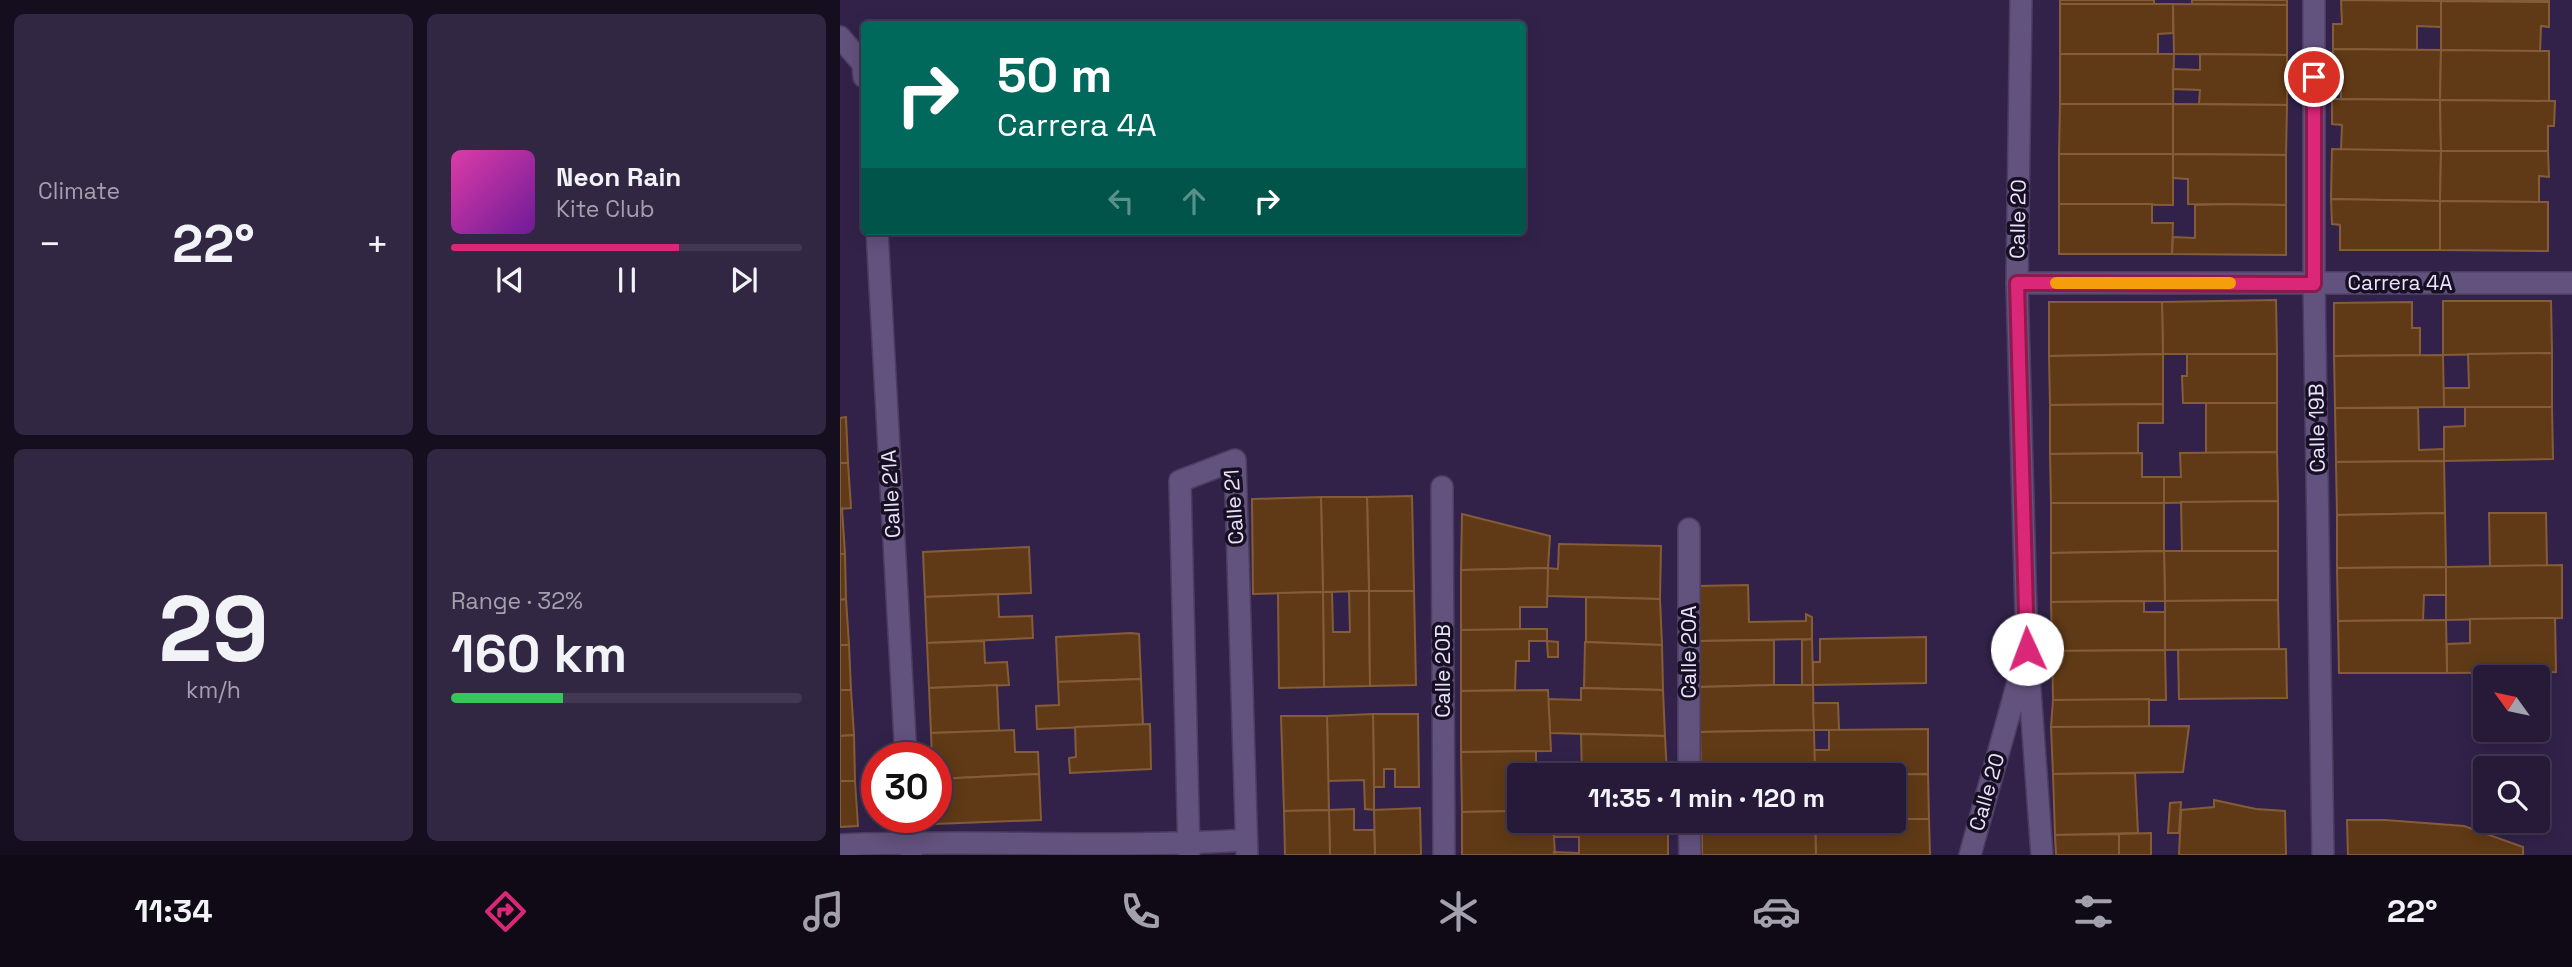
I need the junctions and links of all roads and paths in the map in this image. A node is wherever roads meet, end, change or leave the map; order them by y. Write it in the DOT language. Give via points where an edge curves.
graph roads {
  1 [pos="2021,0"];
  2 [pos="2314,0"];
  3 [pos="840,37"];
  4 [pos="861,62"];
  5 [pos="877,235"];
  6 [pos="2017,283"];
  7 [pos="2572,283"];
  8 [pos="2314,284"];
  9 [pos="1442,487"];
  10 [pos="1689,529"];
  11 [pos="2027,649"];
  12 [pos="905,742"];
  13 [pos="1689,763"];
  14 [pos="1689,833"];
  15 [pos="840,845"];
  16 [pos="1246,847"];
  17 [pos="911,848"];
  18 [pos="1189,849"];
  19 [pos="1444,855"];
  20 [pos="1690,855"];
  21 [pos="1970,855"];
  22 [pos="2042,855"];
  23 [pos="2323,855"];
  1 -- 6 [label="street, Calle 20"];
  2 -- 8 [label="street, Calle 19B"];
  3 -- 4 [label="street"];
  5 -- 12 [label="street, Calle 21A"];
  6 -- 8 [label="street, Carrera 4A"];
  6 -- 11 [label="street, Calle 20"];
  7 -- 8 [label="street, Carrera 4A"];
  8 -- 23 [label="street, Calle 19B"];
  9 -- 19 [label="street, Calle 20B"];
  10 -- 13 [label="street, Calle 20A"];
  11 -- 21 [label="street, Calle 20"];
  11 -- 22 [label="street, Calle 20"];
  14 -- 20 [label="street"];
  15 -- 17 [label="street"];
  16 -- 18 [label="street"];
  16 -- 18 [label="street, Calle 21" via="1235,460 1180,481"];
  17 -- 18 [label="street"];
}
